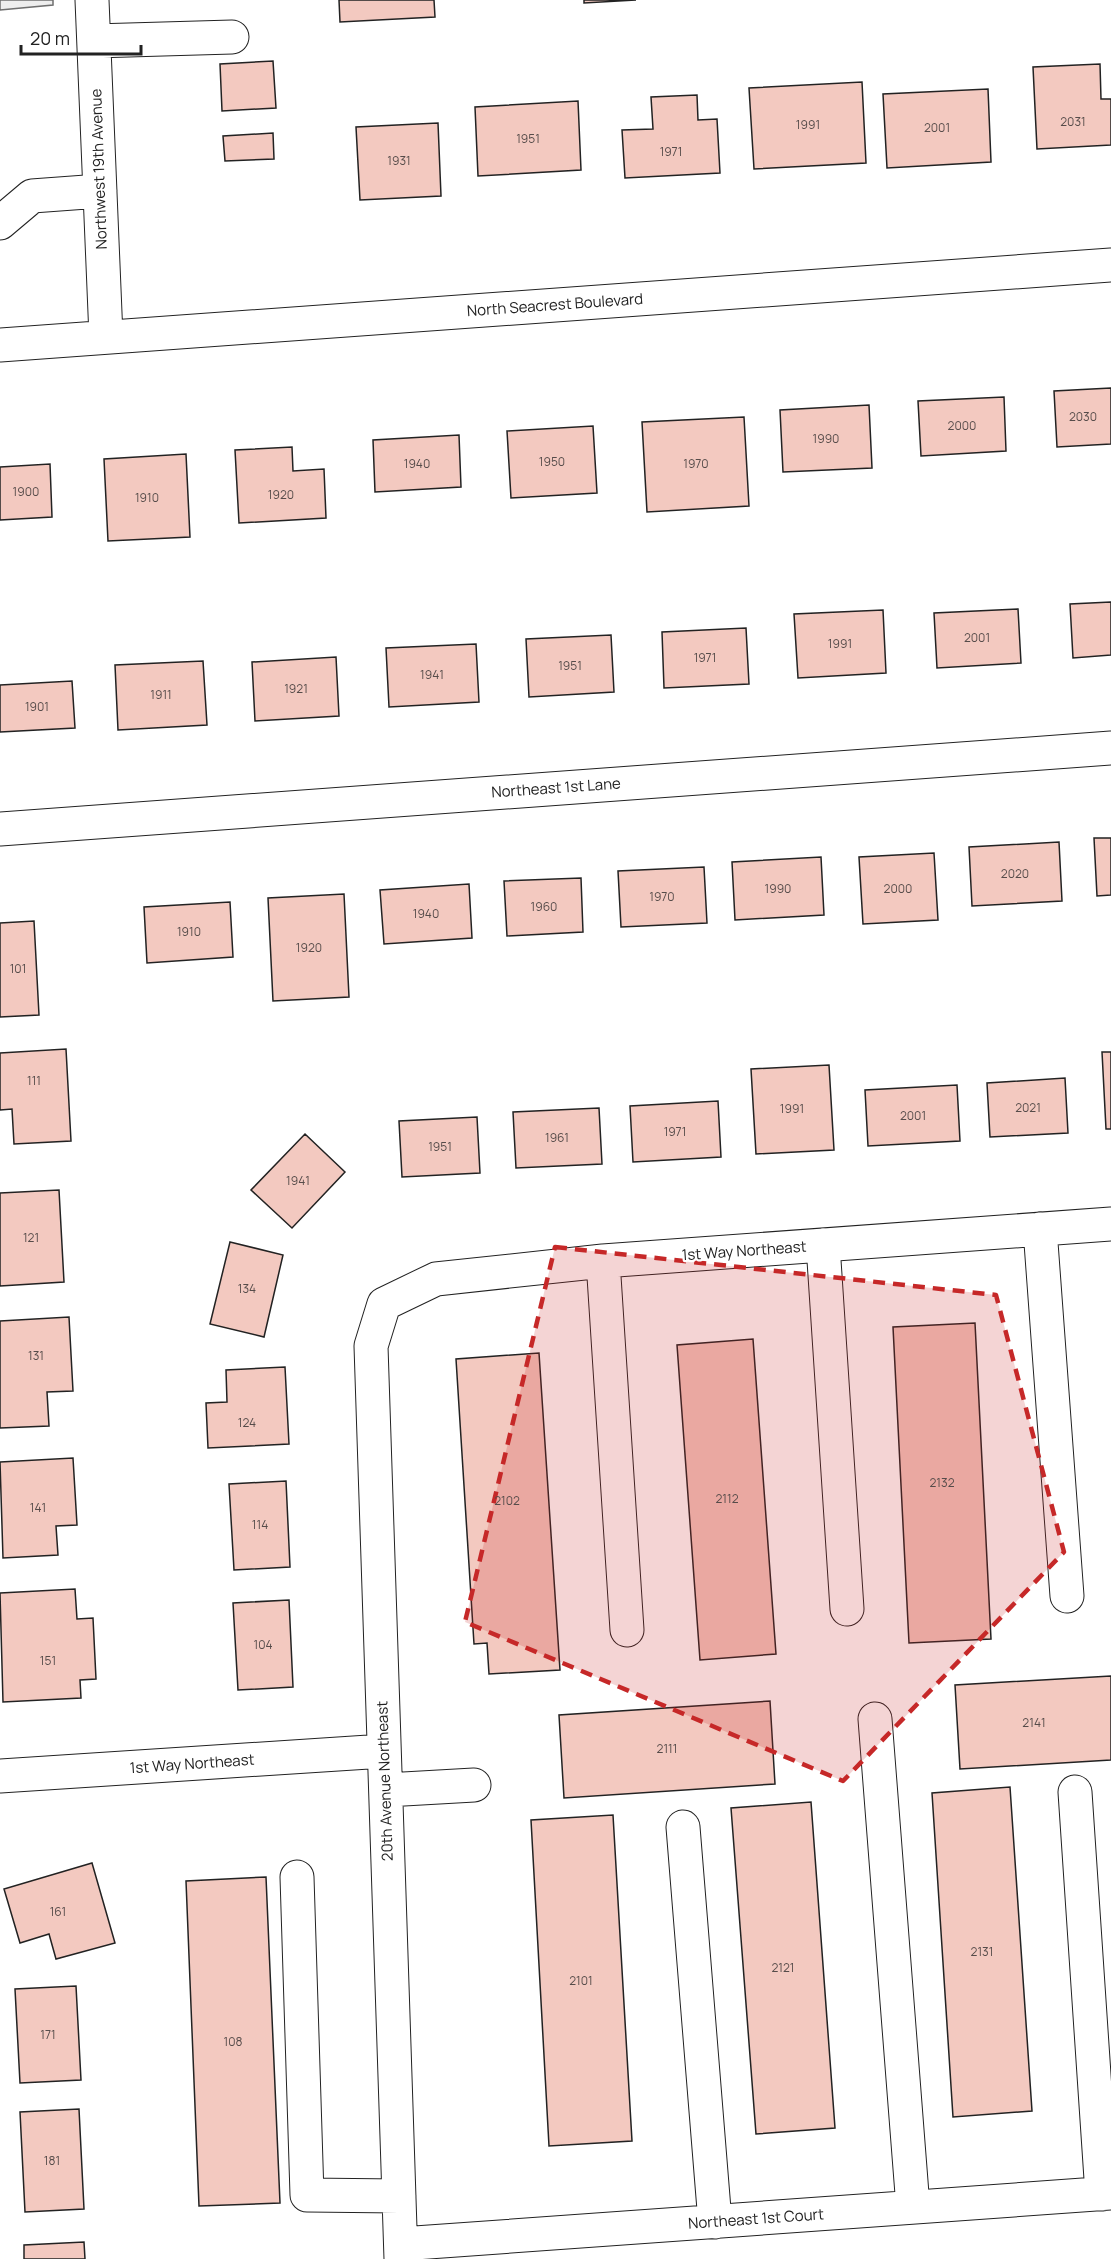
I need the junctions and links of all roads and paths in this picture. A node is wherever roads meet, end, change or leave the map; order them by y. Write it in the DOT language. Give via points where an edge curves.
graph roads {
  1 [pos="92,0"];
  2 [pos="232,37"];
  3 [pos="94,41"];
  4 [pos="100,191"];
  5 [pos="0,223"];
  6 [pos="1111,265"];
  7 [pos="106,337"];
  8 [pos="0,345"];
  9 [pos="1111,748"];
  10 [pos="0,828"];
  11 [pos="1111,1224"];
  12 [pos="1040,1230"];
  13 [pos="823,1245"];
  14 [pos="603,1261"];
  15 [pos="384,1304"];
  16 [pos="1067,1596"];
  17 [pos="847,1609"];
  18 [pos="627,1630"];
  19 [pos="875,1719"];
  20 [pos="384,1751"];
  21 [pos="0,1776"];
  22 [pos="474,1785"];
  23 [pos="386,1790"];
  24 [pos="1075,1792"];
  25 [pos="683,1827"];
  26 [pos="297,1877"];
  27 [pos="1106,2193"];
  28 [pos="399,2196"];
  29 [pos="914,2207"];
  30 [pos="715,2222"];
  31 [pos="401,2252"];
  1 -- 3 [label="street, Northwest 19th Avenue"];
  2 -- 3 [label="street"];
  3 -- 4 [label="street, Northwest 19th Avenue"];
  4 -- 5 [label="street" via="32,196"];
  4 -- 7 [label="street, Northwest 19th Avenue"];
  6 -- 7 [label="street, North Seacrest Boulevard"];
  7 -- 8 [label="street, North Seacrest Boulevard"];
  9 -- 10 [label="street, Northeast 1st Lane"];
  11 -- 12 [label="street, 1st Way Northeast"];
  12 -- 13 [label="street, 1st Way Northeast"];
  12 -- 16 [label="street"];
  13 -- 14 [label="street, 1st Way Northeast"];
  13 -- 17 [label="street"];
  14 -- 15 [label="street, 1st Way Northeast" via="436,1279"];
  14 -- 18 [label="street"];
  15 -- 20 [label="street, 20th Avenue Northeast" via="371,1346"];
  19 -- 29 [label="street"];
  20 -- 21 [label="street, 1st Way Northeast"];
  20 -- 23 [label="street, 20th Avenue Northeast"];
  22 -- 23 [label="street"];
  23 -- 28 [label="street, 20th Avenue Northeast"];
  24 -- 27 [label="street"];
  25 -- 30 [label="street"];
  26 -- 28 [label="street" via="308,2195"];
  27 -- 29 [label="street, Northeast 1st Court"];
  28 -- 31 [label="street, 20th Avenue Northeast"];
  29 -- 30 [label="street, Northeast 1st Court"];
  30 -- 31 [label="street, Northeast 1st Court"];
}
